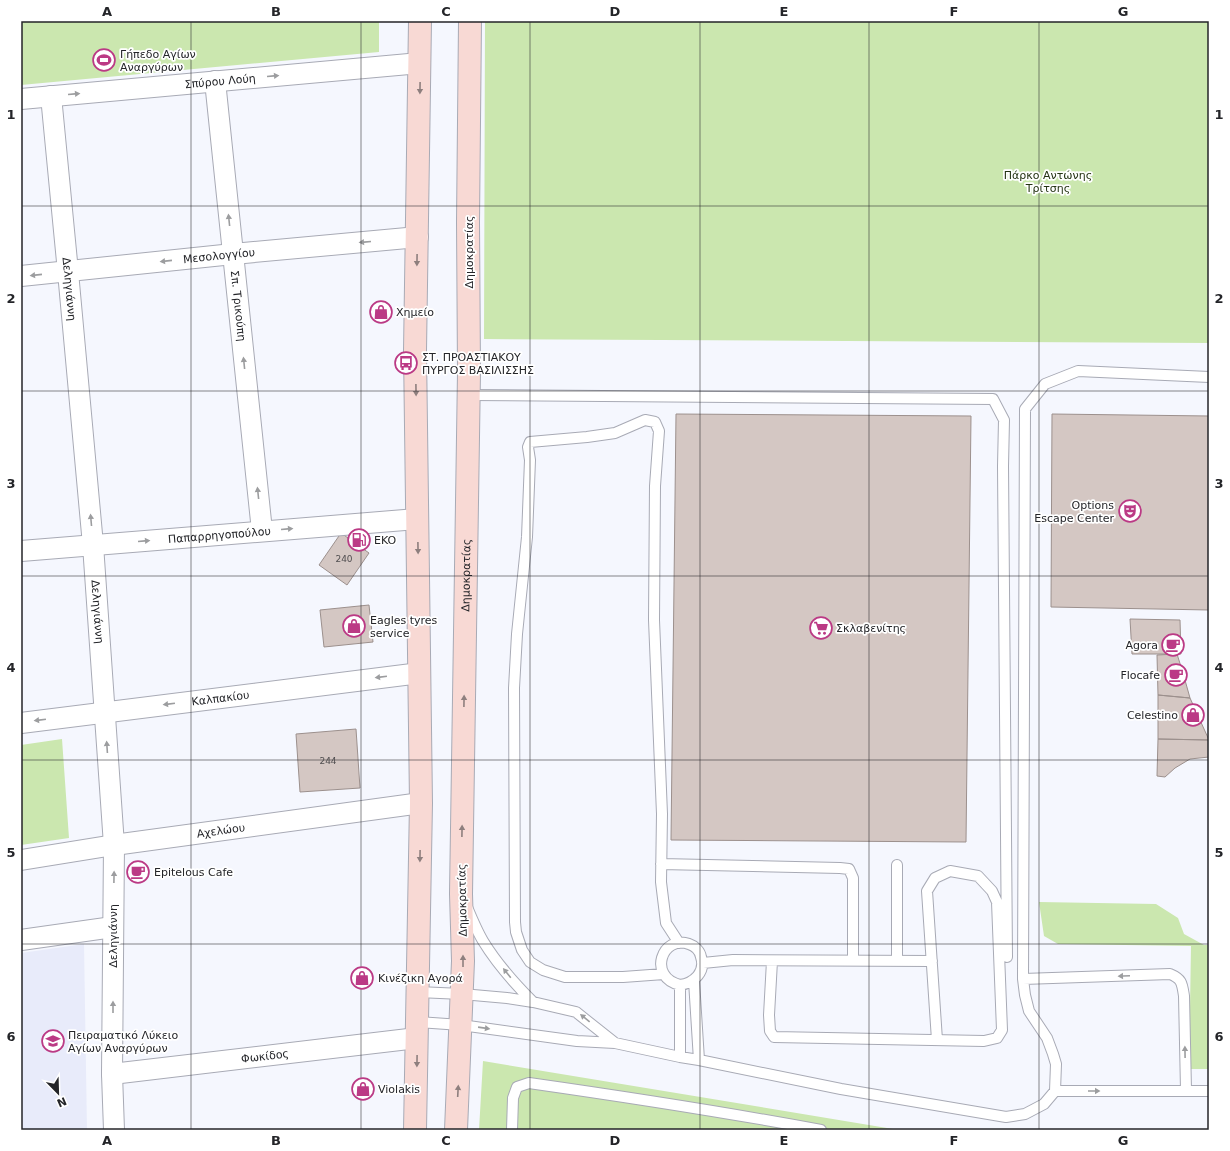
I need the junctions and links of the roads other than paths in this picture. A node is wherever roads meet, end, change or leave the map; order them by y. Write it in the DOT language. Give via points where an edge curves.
graph roads {
  1 [pos="420,21"];
  2 [pos="470,21"];
  3 [pos="420,63"];
  4 [pos="214,81"];
  5 [pos="51,96"];
  6 [pos="21,99"];
  7 [pos="418,237"];
  8 [pos="233,254"];
  9 [pos="68,272"];
  10 [pos="21,276"];
  11 [pos="1209,377"];
  12 [pos="469,395"];
  13 [pos="417,519"];
  14 [pos="262,531"];
  15 [pos="93,545"];
  16 [pos="21,552"];
  17 [pos="420,673"];
  18 [pos="105,712"];
  19 [pos="21,723"];
  20 [pos="421,803"];
  21 [pos="114,845"];
  22 [pos="21,860"];
  23 [pos="661,864"];
  24 [pos="897,865"];
  25 [pos="461,894"];
  26 [pos="113,927"];
  27 [pos="21,940"];
  28 [pos="679,943"];
  29 [pos="1007,957"];
  30 [pos="897,960"];
  31 [pos="772,961"];
  32 [pos="853,961"];
  33 [pos="932,961"];
  34 [pos="703,963"];
  35 [pos="664,974"];
  36 [pos="1023,979"];
  37 [pos="694,981"];
  38 [pos="680,984"];
  39 [pos="418,992"];
  40 [pos="462,994"];
  41 [pos="533,1002"];
  42 [pos="461,1025"];
  43 [pos="417,1030"];
  44 [pos="937,1040"];
  45 [pos="615,1043"];
  46 [pos="680,1057"];
  47 [pos="699,1060"];
  48 [pos="112,1074"];
  49 [pos="1186,1090"];
  50 [pos="1055,1091"];
  51 [pos="1209,1091"];
  52 [pos="114,1130"];
  53 [pos="415,1130"];
  54 [pos="456,1130"];
  55 [pos="512,1130"];
  56 [pos="820,1130"];
  1 -- 3 [label="main road"];
  2 -- 12 [label="main road, Δημοκρατίας"];
  4 -- 3 [label="street, Σπύρου Λούη, one-way"];
  3 -- 7 [label="main road, one-way"];
  5 -- 4 [label="street, Σπύρου Λούη, one-way"];
  8 -- 4 [label="street, Σπ. Τρικούπη, one-way"];
  5 -- 6 [label="street, Σπύρου Λούη"];
  5 -- 9 [label="street, Δεληγιάννη"];
  7 -- 8 [label="street, Μεσολογγίου, one-way"];
  7 -- 13 [label="main road, one-way"];
  8 -- 9 [label="street, Μεσολογγίου, one-way"];
  14 -- 8 [label="street, Σπ. Τρικούπη, one-way"];
  9 -- 10 [label="street, Μεσολογγίου, one-way"];
  15 -- 9 [label="street, Δεληγιάννη, one-way"];
  11 -- 36 [label="lane" via="1078,371 1045,384 1025,409"];
  25 -- 12 [label="main road, Δημοκρατίας, one-way"];
  12 -- 29 [label="lane" via="993,399 1004,420"];
  14 -- 13 [label="street, Παπαρρηγοπούλου, one-way"];
  13 -- 17 [label="main road, one-way"];
  15 -- 14 [label="street, Παπαρρηγοπούλου, one-way"];
  15 -- 16 [label="street, Παπαρρηγοπούλου"];
  15 -- 18 [label="street, Δεληγιάννη"];
  17 -- 18 [label="street, Καλπακίου, one-way"];
  17 -- 20 [label="main road"];
  18 -- 19 [label="street, Καλπακίου, one-way"];
  21 -- 18 [label="street, Δεληγιάννη, one-way"];
  20 -- 21 [label="street, Αχελώου"];
  20 -- 39 [label="main road, one-way"];
  21 -- 22 [label="street, Αχελώου"];
  26 -- 21 [label="street, Δεληγιάννη, one-way"];
  23 -- 28 [label="lane" via="666,923"];
  23 -- 32 [label="lane" via="849,869 853,878"];
  23 -- 35 [label="lane" via="662,814 654,620 655,486 659,431 655,422 645,420 615,433 530,442 528,447 528,516 514,688 515,922 522,950 530,962 543,970 565,977"];
  24 -- 30 [label="lane"];
  40 -- 25 [label="main road, Δημοκρατίας, one-way"];
  41 -- 25 [label="lane, one-way" via="484,942"];
  26 -- 27 [label="street"];
  48 -- 26 [label="street, Δεληγιάννη, one-way"];
  28 -- 34 [label="lane" via="692,945 698,950"];
  28 -- 35 [label="lane" via="666,949 663,955 661,968"];
  30 -- 32 [label="lane"];
  30 -- 33 [label="lane"];
  31 -- 32 [label="lane"];
  31 -- 34 [label="lane" via="733,960"];
  31 -- 44 [label="lane" via="769,1015 770,1030 774,1037"];
  33 -- 44 [label="lane"];
  33 -- 44 [label="lane" via="927,891 935,878 950,871 978,876 992,891 997,902 1002,1030 997,1038 984,1041"];
  34 -- 37 [label="lane" via="699,976"];
  35 -- 38 [label="lane" via="674,983"];
  49 -- 36 [label="lane, one-way" via="1184,996 1178,978 1170,974"];
  36 -- 50 [label="lane" via="1029,1011 1047,1038 1056,1064"];
  37 -- 38 [label="lane"];
  37 -- 47 [label="lane"];
  38 -- 46 [label="lane"];
  39 -- 40 [label="lane"];
  39 -- 43 [label="main road"];
  40 -- 41 [label="lane"];
  40 -- 42 [label="main road, Δημοκρατίας"];
  45 -- 41 [label="lane, one-way" via="576,1012"];
  42 -- 43 [label="lane"];
  42 -- 45 [label="lane, one-way" via="577,1041"];
  54 -- 42 [label="main road, Δημοκρατίας, one-way"];
  43 -- 48 [label="street, Φωκίδος"];
  43 -- 53 [label="main road, one-way"];
  45 -- 46 [label="lane"];
  46 -- 47 [label="lane"];
  47 -- 50 [label="lane" via="841,1089 1006,1117 1025,1114 1044,1104"];
  48 -- 52 [label="street, Δεληγιάννη"];
  50 -- 49 [label="lane, one-way"];
  49 -- 51 [label="lane"];
  55 -- 56 [label="lane" via="513,1098 517,1087 529,1083 642,1099"];
}
